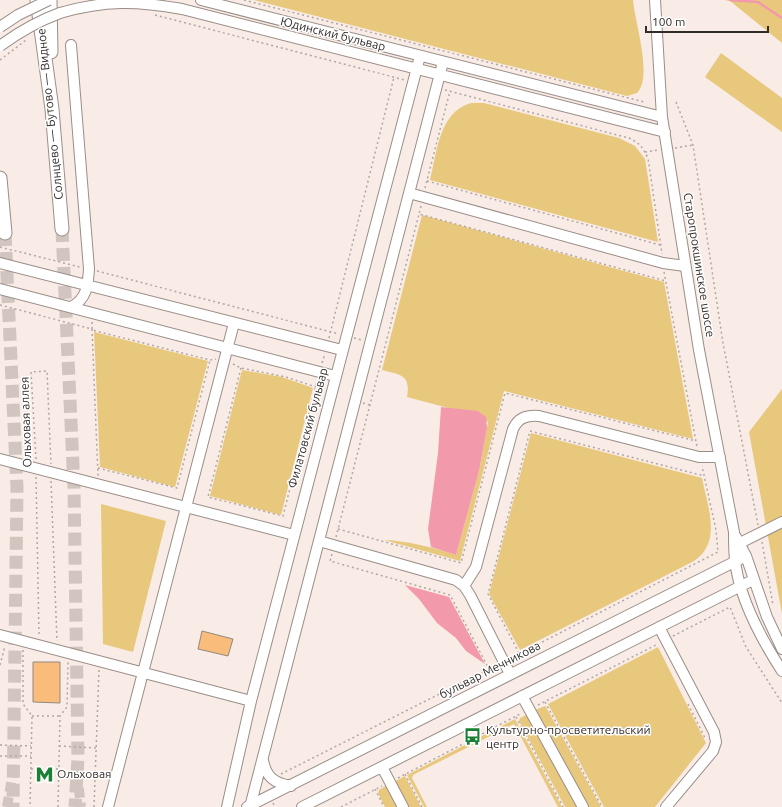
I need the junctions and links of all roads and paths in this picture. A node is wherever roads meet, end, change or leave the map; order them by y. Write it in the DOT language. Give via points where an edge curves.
graph roads {
  1 [pos="37,0"];
  2 [pos="50,0"];
  3 [pos="201,0"];
  4 [pos="244,0"];
  5 [pos="655,0"];
  6 [pos="152,14"];
  7 [pos="0,27"];
  8 [pos="28,39"];
  9 [pos="71,45"];
  10 [pos="0,46"];
  11 [pos="420,56"];
  12 [pos="0,60"];
  13 [pos="443,62"];
  14 [pos="417,68"];
  15 [pos="440,74"];
  16 [pos="394,77"];
  17 [pos="414,82"];
  18 [pos="437,88"];
  19 [pos="450,91"];
  20 [pos="644,102"];
  21 [pos="676,102"];
  22 [pos="52,110"];
  23 [pos="662,117"];
  24 [pos="665,132"];
  25 [pos="0,178"];
  26 [pos="427,181"];
  27 [pos="410,193"];
  28 [pos="423,197"];
  29 [pos="419,214"];
  30 [pos="62,229"];
  31 [pos="5,233"];
  32 [pos="660,244"];
  33 [pos="0,247"];
  34 [pos="0,263"];
  35 [pos="663,263"];
  36 [pos="685,266"];
  37 [pos="89,270"];
  38 [pos="666,281"];
  39 [pos="88,285"];
  40 [pos="0,289"];
  41 [pos="0,305"];
  42 [pos="71,307"];
  43 [pos="91,313"];
  44 [pos="234,323"];
  45 [pos="92,329"];
  46 [pos="330,331"];
  47 [pos="346,335"];
  48 [pos="371,342"];
  49 [pos="326,346"];
  50 [pos="227,348"];
  51 [pos="342,350"];
  52 [pos="210,360"];
  53 [pos="224,362"];
  54 [pos="241,368"];
  55 [pos="320,372"];
  56 [pos="335,376"];
  57 [pos="316,387"];
  58 [pos="314,391"];
  59 [pos="330,395"];
  60 [pos="355,401"];
  61 [pos="370,405"];
  62 [pos="699,457"];
  63 [pos="720,457"];
  64 [pos="0,459"];
  65 [pos="98,468"];
  66 [pos="36,469"];
  67 [pos="51,472"];
  68 [pos="704,476"];
  69 [pos="99,485"];
  70 [pos="186,508"];
  71 [pos="782,522"];
  72 [pos="734,532"];
  73 [pos="760,533"];
  74 [pos="294,535"];
  75 [pos="319,541"];
  76 [pos="738,544"];
  77 [pos="334,545"];
  78 [pos="746,556"];
  79 [pos="735,560"];
  80 [pos="753,580"];
  81 [pos="464,586"];
  82 [pos="741,586"];
  83 [pos="730,607"];
  84 [pos="774,608"];
  85 [pos="659,627"];
  86 [pos="0,635"];
  87 [pos="39,646"];
  88 [pos="23,648"];
  89 [pos="782,649"];
  90 [pos="57,650"];
  91 [pos="519,653"];
  92 [pos="68,660"];
  93 [pos="504,661"];
  94 [pos="99,669"];
  95 [pos="489,669"];
  96 [pos="782,671"];
  97 [pos="144,673"];
  98 [pos="510,674"];
  99 [pos="522,696"];
  100 [pos="251,701"];
  101 [pos="686,701"];
  102 [pos="545,702"];
  103 [pos="782,703"];
  104 [pos="32,716"];
  105 [pos="60,716"];
  106 [pos="516,717"];
  107 [pos="708,743"];
  108 [pos="0,745"];
  109 [pos="31,746"];
  110 [pos="59,746"];
  111 [pos="97,748"];
  112 [pos="0,756"];
  113 [pos="31,756"];
  114 [pos="262,760"];
  115 [pos="382,767"];
  116 [pos="31,769"];
  117 [pos="59,770"];
  118 [pos="405,774"];
  119 [pos="271,780"];
  120 [pos="291,786"];
  121 [pos="375,789"];
  122 [pos="249,806"];
  123 [pos="30,807"];
  124 [pos="58,807"];
  125 [pos="94,807"];
  126 [pos="108,807"];
  127 [pos="227,807"];
  128 [pos="302,807"];
  129 [pos="384,807"];
  130 [pos="403,807"];
  131 [pos="422,807"];
  132 [pos="563,807"];
  133 [pos="583,807"];
  134 [pos="602,807"];
  135 [pos="666,807"];
  1 -- 22 [label="main road, Солнцево — Бутово — Видное"];
  2 -- 7 [label="street, bridge" via="18,15"];
  2 -- 22 [label="main road"];
  3 -- 11 [label="street, Юдинский бульвар"];
  4 -- 20 [label="path"];
  5 -- 23 [label="street, Старопрокшинское шоссе"];
  6 -- 16 [label="path"];
  8 -- 12 [label="path, bridge"];
  9 -- 37 [label="street"];
  10 -- 14 [label="street, Юдинский бульвар, bridge" via="17,33 44,19 86,5 118,1 145,2"];
  11 -- 13 [label="street, Юдинский бульвар"];
  11 -- 14 [label="street, Филатовский бульвар"];
  13 -- 15 [label="street"];
  13 -- 23 [label="street, Юдинский бульвар"];
  14 -- 15 [label="street, Юдинский бульвар"];
  14 -- 17 [label="street, Филатовский бульвар"];
  15 -- 18 [label="street"];
  15 -- 24 [label="street, Юдинский бульвар"];
  16 -- 17 [label="path"];
  16 -- 46 [label="path"];
  17 -- 47 [label="street, Филатовский бульвар"];
  18 -- 19 [label="path"];
  18 -- 27 [label="street"];
  19 -- 26 [label="path"];
  19 -- 32 [label="path" via="637,142 648,158"];
  21 -- 73 [label="path" via="693,145 723,343"];
  22 -- 30 [label="main road, Солнцево — Бутово — Видное"];
  23 -- 24 [label="street, Старопрокшинское шоссе"];
  24 -- 36 [label="street, Старопрокшинское шоссе"];
  25 -- 31 [label="main road"];
  26 -- 28 [label="path"];
  26 -- 32 [label="path"];
  27 -- 28 [label="street"];
  27 -- 48 [label="street"];
  28 -- 29 [label="path"];
  28 -- 35 [label="street"];
  29 -- 38 [label="path"];
  29 -- 61 [label="path"];
  32 -- 35 [label="path"];
  33 -- 37 [label="path"];
  34 -- 39 [label="street"];
  35 -- 36 [label="street"];
  35 -- 38 [label="path"];
  36 -- 63 [label="street, Старопрокшинское шоссе"];
  37 -- 39 [label="street"];
  37 -- 46 [label="path"];
  38 -- 62 [label="path"];
  39 -- 42 [label="street" via="82,300"];
  39 -- 44 [label="street"];
  40 -- 42 [label="street"];
  41 -- 45 [label="path"];
  42 -- 43 [label="street"];
  43 -- 45 [label="path"];
  43 -- 50 [label="street"];
  44 -- 49 [label="street"];
  44 -- 50 [label="street"];
  45 -- 52 [label="path"];
  45 -- 65 [label="path"];
  46 -- 47 [label="path"];
  46 -- 49 [label="path"];
  47 -- 48 [label="path"];
  47 -- 51 [label="street, Филатовский бульвар"];
  48 -- 60 [label="street"];
  49 -- 51 [label="street"];
  49 -- 55 [label="path"];
  50 -- 53 [label="street"];
  50 -- 55 [label="street"];
  51 -- 56 [label="street, Филатовский бульвар"];
  52 -- 53 [label="path"];
  52 -- 65 [label="path" via="177,488"];
  53 -- 54 [label="path"];
  53 -- 70 [label="street"];
  54 -- 57 [label="path" via="286,377"];
  54 -- 58 [label="path" via="208,497 283,516"];
  55 -- 56 [label="street"];
  55 -- 57 [label="path"];
  56 -- 59 [label="street, Филатовский бульвар"];
  57 -- 58 [label="path"];
  58 -- 59 [label="path"];
  59 -- 74 [label="street, Филатовский бульвар"];
  60 -- 61 [label="path"];
  60 -- 75 [label="street"];
  61 -- 77 [label="path"];
  62 -- 63 [label="street"];
  62 -- 68 [label="path"];
  62 -- 81 [label="street" via="539,416 522,417 513,429 476,567"];
  63 -- 72 [label="street, Старопрокшинское шоссе"];
  64 -- 66 [label="street"];
  65 -- 69 [label="path"];
  66 -- 67 [label="street"];
  66 -- 67 [label="path, Ольховая аллея" via="31,372 47,371"];
  66 -- 87 [label="path, Ольховая аллея"];
  67 -- 69 [label="street"];
  67 -- 90 [label="path, Ольховая аллея"];
  68 -- 91 [label="path" via="718,552"];
  68 -- 91 [label="path" via="530,431 488,594"];
  69 -- 70 [label="street"];
  70 -- 74 [label="street"];
  70 -- 97 [label="street"];
  71 -- 73 [label="street"];
  72 -- 76 [label="street, Старопрокшинское шоссе"];
  72 -- 79 [label="street, Старопрокшинское шоссе"];
  73 -- 76 [label="street"];
  73 -- 84 [label="path"];
  74 -- 100 [label="street, Филатовский бульвар"];
  75 -- 77 [label="street"];
  75 -- 114 [label="street"];
  76 -- 78 [label="street, Старопрокшинское шоссе"];
  77 -- 81 [label="street" via="452,578"];
  77 -- 95 [label="path" via="330,561 450,595"];
  78 -- 79 [label="street, бульвар Мечникова"];
  78 -- 80 [label="street, Старопрокшинское шоссе"];
  79 -- 82 [label="street, Старопрокшинское шоссе"];
  79 -- 98 [label="street, бульвар Мечникова"];
  80 -- 82 [label="street"];
  80 -- 89 [label="street, Старопрокшинское шоссе" via="766,617"];
  81 -- 93 [label="street"];
  82 -- 85 [label="street"];
  82 -- 96 [label="street, Старопрокшинское шоссе" via="757,628"];
  83 -- 103 [label="path" via="746,647"];
  85 -- 99 [label="street"];
  85 -- 135 [label="street" via="714,732 716,742 710,755"];
  86 -- 87 [label="street"];
  87 -- 90 [label="street"];
  88 -- 104 [label="path" via="24,704"];
  90 -- 97 [label="street"];
  91 -- 93 [label="path"];
  92 -- 105 [label="path" via="67,707"];
  93 -- 95 [label="path"];
  93 -- 98 [label="street"];
  94 -- 111 [label="path"];
  95 -- 119 [label="path"];
  97 -- 100 [label="street"];
  97 -- 126 [label="street"];
  98 -- 120 [label="street, бульвар Мечникова"];
  99 -- 115 [label="street"];
  99 -- 133 [label="street"];
  100 -- 127 [label="street, Филатовский бульвар"];
  101 -- 107 [label="path"];
  102 -- 134 [label="path"];
  104 -- 105 [label="path"];
  104 -- 109 [label="path"];
  105 -- 110 [label="path"];
  106 -- 132 [label="path"];
  108 -- 109 [label="path"];
  109 -- 113 [label="path"];
  110 -- 111 [label="path"];
  110 -- 117 [label="path"];
  111 -- 125 [label="path"];
  112 -- 113 [label="path"];
  113 -- 116 [label="path"];
  114 -- 119 [label="street"];
  114 -- 122 [label="street"];
  115 -- 128 [label="street"];
  115 -- 130 [label="street"];
  116 -- 117 [label="path"];
  116 -- 123 [label="path"];
  117 -- 124 [label="path"];
  118 -- 131 [label="path"];
  119 -- 120 [label="street"];
  120 -- 122 [label="street, бульвар Мечникова"];
  121 -- 129 [label="path"];
}
